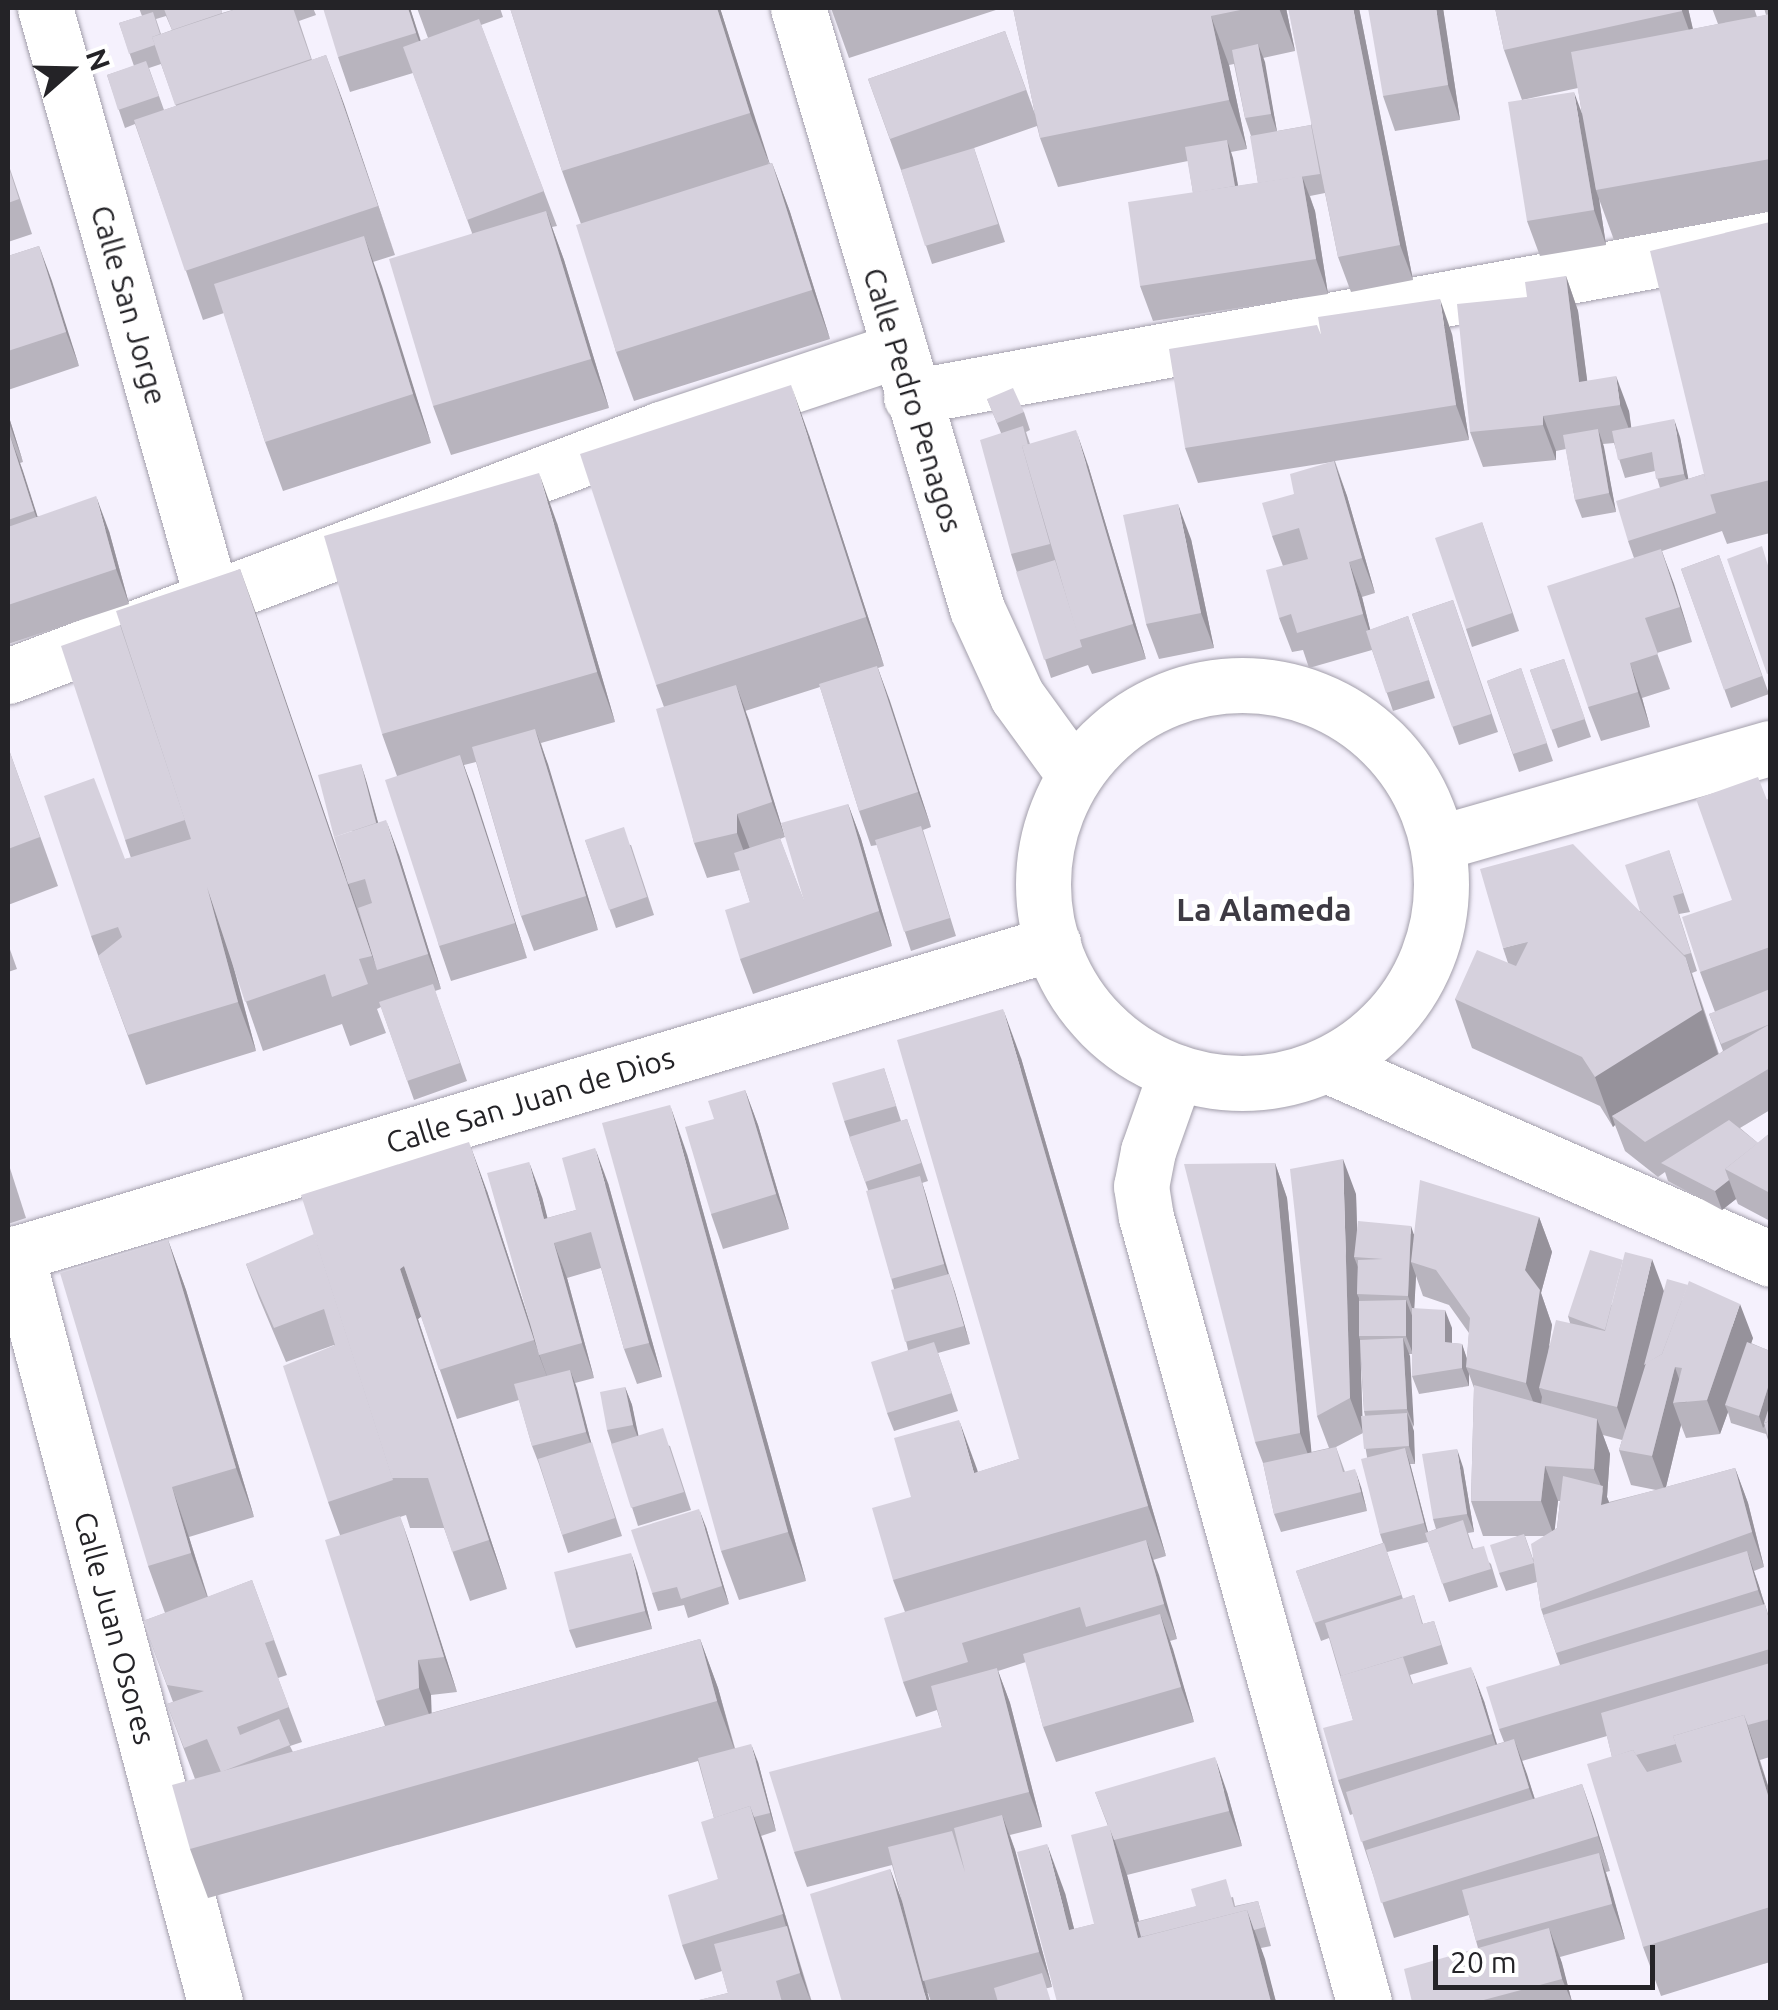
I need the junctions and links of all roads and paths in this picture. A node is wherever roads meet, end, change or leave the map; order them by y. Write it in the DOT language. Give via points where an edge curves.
graph roads {
  1 [pos="45,8"];
  2 [pos="798,8"];
  3 [pos="1770,239"];
  4 [pos="904,374"];
  5 [pos="213,602"];
  6 [pos="8,676"];
  7 [pos="1770,748"];
  8 [pos="1073,773"];
  9 [pos="1438,842"];
  10 [pos="1052,944"];
  11 [pos="1329,1066"];
  12 [pos="1176,1072"];
  13 [pos="12,1254"];
  14 [pos="1770,1259"];
  15 [pos="215,2002"];
  16 [pos="1364,2002"];
  1 -- 5 [label="street, Calle San Jorge"];
  2 -- 4 [label="street, Calle Pedro Penagos"];
  3 -- 4 [label="street"];
  4 -- 5 [label="street" via="661,429"];
  4 -- 8 [label="street, Calle Pedro Penagos" via="976,609 1018,696"];
  5 -- 6 [label="street"];
  7 -- 9 [label="street"];
  8 -- 9 [label="street" via="1119,724 1179,692 1244,682 1312,695 1369,729 1413,780"];
  8 -- 10 [label="street" via="1047,835 1042,903"];
  9 -- 11 [label="street" via="1440,909 1422,974 1383,1028"];
  10 -- 12 [label="street" via="1059,968 1095,1021 1145,1060"];
  10 -- 13 [label="street, Calle San Juan de Dios"];
  11 -- 12 [label="street" via="1268,1084 1204,1082"];
  11 -- 14 [label="street"];
  12 -- 16 [label="street" via="1148,1151 1141,1186 1146,1217"];
  13 -- 15 [label="street, Calle Juan Osores"];
}
